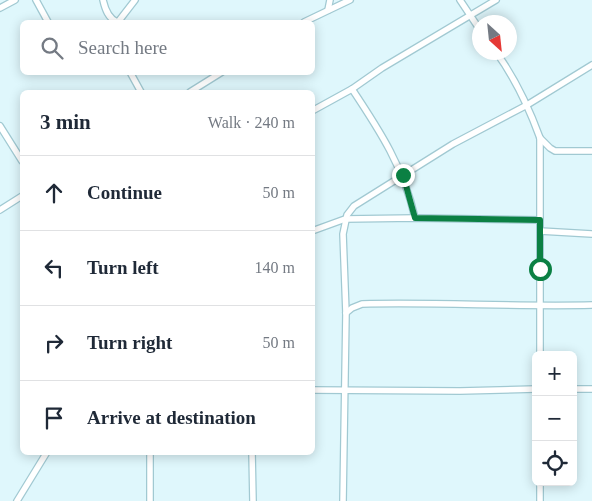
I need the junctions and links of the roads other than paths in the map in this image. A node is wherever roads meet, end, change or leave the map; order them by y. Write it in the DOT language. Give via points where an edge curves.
graph roads {
  1 [pos="15,0"];
  2 [pos="36,0"];
  3 [pos="103,0"];
  4 [pos="135,0"];
  5 [pos="330,0"];
  6 [pos="350,0"];
  7 [pos="460,0"];
  8 [pos="496,0"];
  9 [pos="0,8"];
  10 [pos="328,10"];
  11 [pos="470,16"];
  12 [pos="472,19"];
  13 [pos="47,20"];
  14 [pos="114,20"];
  15 [pos="120,20"];
  16 [pos="308,20"];
  17 [pos="501,60"];
  18 [pos="592,65"];
  19 [pos="132,75"];
  20 [pos="217,75"];
  21 [pos="352,89"];
  22 [pos="140,90"];
  23 [pos="193,90"];
  24 [pos="527,105"];
  25 [pos="315,109"];
  26 [pos="0,126"];
  27 [pos="540,138"];
  28 [pos="592,151"];
  29 [pos="20,158"];
  30 [pos="403,175"];
  31 [pos="20,197"];
  32 [pos="0,210"];
  33 [pos="415,218"];
  34 [pos="345,219"];
  35 [pos="540,220"];
  36 [pos="315,230"];
  37 [pos="540,232"];
  38 [pos="592,234"];
  39 [pos="592,305"];
  40 [pos="540,306"];
  41 [pos="346,313"];
  42 [pos="540,351"];
  43 [pos="532,389"];
  44 [pos="577,389"];
  45 [pos="592,389"];
  46 [pos="315,390"];
  47 [pos="345,392"];
  48 [pos="46,455"];
  49 [pos="150,455"];
  50 [pos="252,455"];
  51 [pos="540,486"];
  52 [pos="17,501"];
  53 [pos="150,501"];
  54 [pos="253,501"];
  55 [pos="344,501"];
  56 [pos="540,501"];
  1 -- 9 [label="street"];
  2 -- 13 [label="street"];
  3 -- 14 [label="street"];
  4 -- 15 [label="street"];
  5 -- 10 [label="street"];
  6 -- 10 [label="street"];
  7 -- 11 [label="street"];
  8 -- 11 [label="street"];
  10 -- 16 [label="street"];
  11 -- 12 [label="street"];
  11 -- 21 [label="street"];
  17 -- 24 [label="street"];
  18 -- 24 [label="street"];
  19 -- 22 [label="street"];
  20 -- 23 [label="street"];
  21 -- 25 [label="street"];
  21 -- 30 [label="street"];
  24 -- 27 [label="street"];
  24 -- 30 [label="street" via="468,135"];
  26 -- 29 [label="street"];
  27 -- 28 [label="street" via="555,151"];
  27 -- 35 [label="street"];
  30 -- 33 [label="street"];
  30 -- 34 [label="street" via="354,206"];
  31 -- 32 [label="street"];
  33 -- 34 [label="street"];
  33 -- 35 [label="street"];
  34 -- 36 [label="street"];
  34 -- 41 [label="street"];
  35 -- 37 [label="street"];
  37 -- 38 [label="street"];
  37 -- 40 [label="street"];
  39 -- 40 [label="street"];
  40 -- 41 [label="street" via="362,304"];
  40 -- 42 [label="street"];
  41 -- 47 [label="street"];
  43 -- 47 [label="street"];
  44 -- 45 [label="street"];
  46 -- 47 [label="street"];
  47 -- 55 [label="street"];
  48 -- 52 [label="street"];
  49 -- 53 [label="street"];
  50 -- 54 [label="street"];
  51 -- 56 [label="street"];
}
